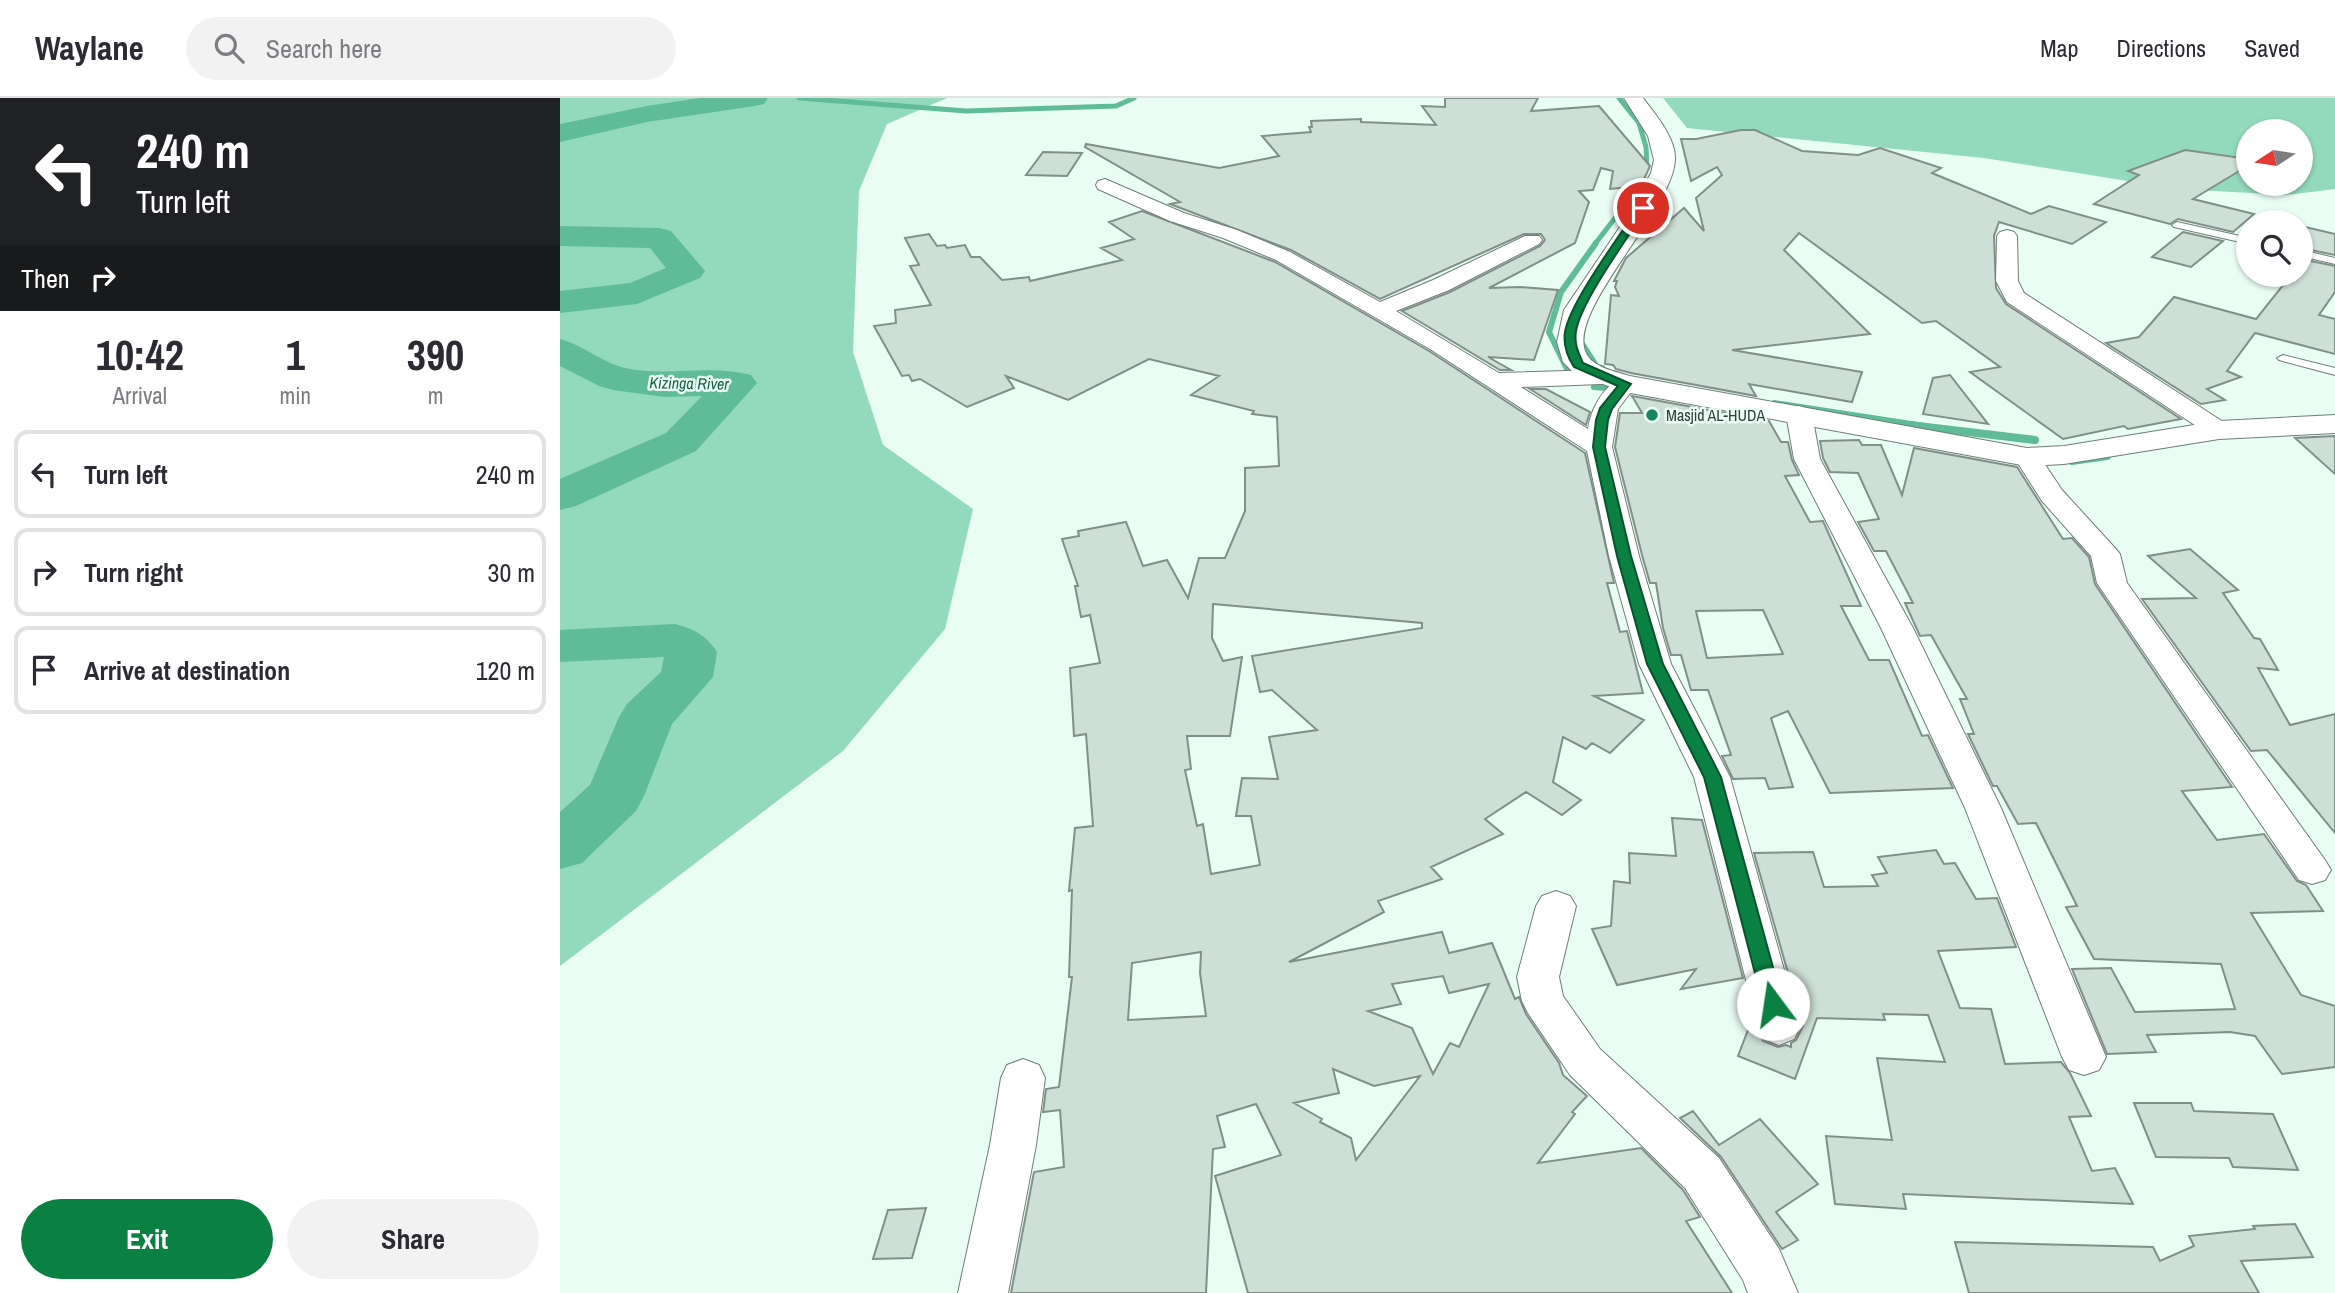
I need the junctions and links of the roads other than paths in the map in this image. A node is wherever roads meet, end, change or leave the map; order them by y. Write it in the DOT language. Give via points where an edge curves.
graph roads {
  1 [pos="1633,98"];
  2 [pos="1105,185"];
  3 [pos="2177,225"];
  4 [pos="2007,236"];
  5 [pos="2236,238"];
  6 [pos="1532,240"];
  7 [pos="2313,256"];
  8 [pos="2335,261"];
  9 [pos="1379,310"];
  10 [pos="2283,358"];
  11 [pos="2335,372"];
  12 [pos="1495,380"];
  13 [pos="1613,381"];
  14 [pos="1799,414"];
  15 [pos="2335,424"];
  16 [pos="2219,430"];
  17 [pos="1599,447"];
  18 [pos="2027,457"];
  19 [pos="2312,870"];
  20 [pos="1556,906"];
  21 [pos="1779,1027"];
  22 [pos="2084,1057"];
  23 [pos="1023,1077"];
  24 [pos="984,1293"];
  25 [pos="1773,1293"];
  1 -- 13 [label="street" via="1652,125 1665,159 1656,187 1577,310 1571,331 1570,348 1578,365"];
  2 -- 9 [label="street" via="1283,256"];
  3 -- 5 [label="lane"];
  4 -- 16 [label="street" via="2007,281 2015,297"];
  6 -- 9 [label="street"];
  7 -- 8 [label="lane"];
  9 -- 12 [label="street"];
  10 -- 11 [label="lane"];
  12 -- 13 [label="street"];
  12 -- 17 [label="street"];
  13 -- 14 [label="street"];
  13 -- 17 [label="street"];
  14 -- 18 [label="street"];
  14 -- 22 [label="street" via="1807,459 1897,628 1983,808"];
  15 -- 16 [label="street"];
  16 -- 18 [label="street"];
  17 -- 21 [label="street" via="1655,664 1712,777"];
  18 -- 19 [label="street" via="2052,495 2105,554 2112,583"];
  20 -- 25 [label="street" via="1538,976 1543,1001 1585,1062 1702,1173 1762,1266"];
  23 -- 24 [label="street"];
}
